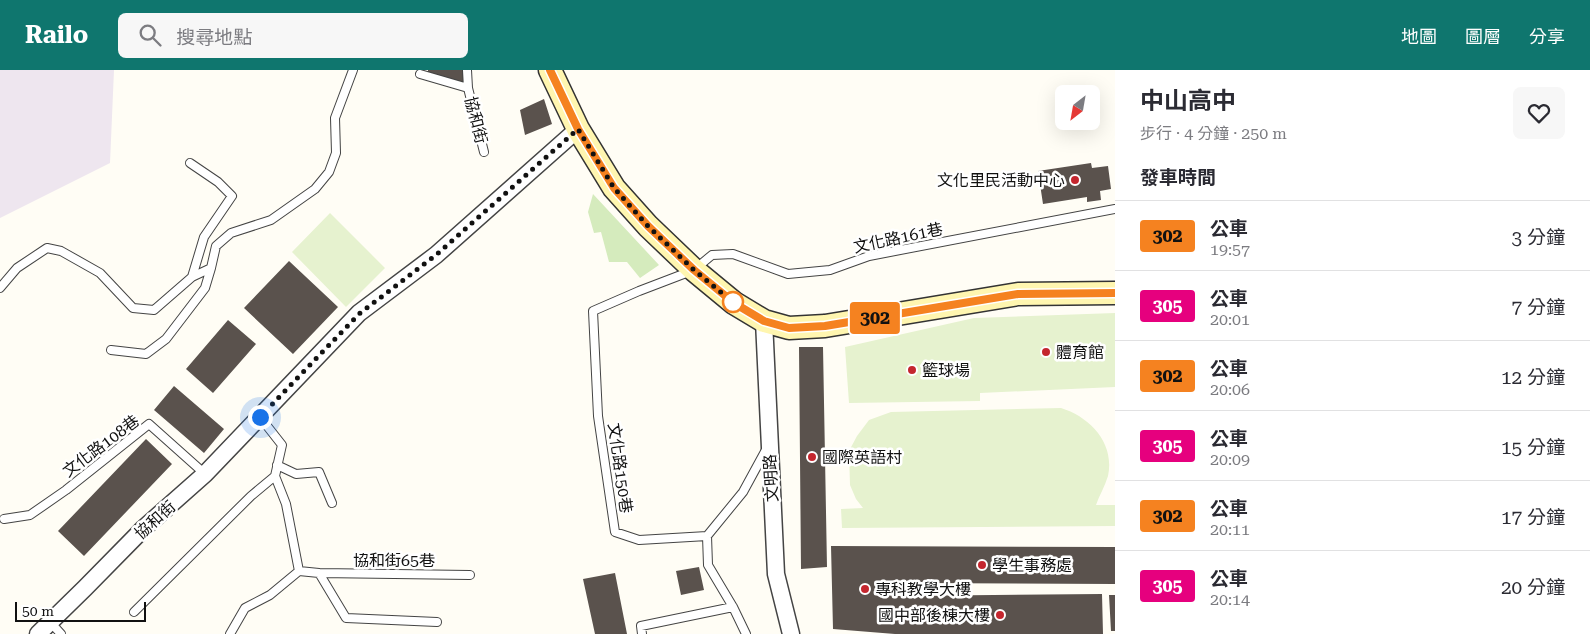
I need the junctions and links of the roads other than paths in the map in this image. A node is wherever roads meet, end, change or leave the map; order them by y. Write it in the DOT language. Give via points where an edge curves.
graph roads {
  1 [pos="353,70"];
  2 [pos="467,70"];
  3 [pos="550,70"];
  4 [pos="420,74"];
  5 [pos="468,88"];
  6 [pos="578,129"];
  7 [pos="484,152"];
  8 [pos="190,163"];
  9 [pos="1115,209"];
  10 [pos="211,268"];
  11 [pos="694,270"];
  12 [pos="192,277"];
  13 [pos="0,288"];
  14 [pos="1115,293"];
  15 [pos="764,321"];
  16 [pos="111,350"];
  17 [pos="260,417"];
  18 [pos="769,444"];
  19 [pos="277,465"];
  20 [pos="205,474"];
  21 [pos="274,476"];
  22 [pos="332,503"];
  23 [pos="4,520"];
  24 [pos="707,536"];
  25 [pos="299,571"];
  26 [pos="319,573"];
  27 [pos="470,575"];
  28 [pos="733,607"];
  29 [pos="134,612"];
  30 [pos="437,622"];
  31 [pos="56,628"];
  32 [pos="38,634"];
  33 [pos="230,634"];
  34 [pos="642,634"];
  35 [pos="746,634"];
  36 [pos="791,634"];
  1 -- 10 [label="lane" via="335,118 336,153 329,172 315,189 271,220 231,233 216,246"];
  2 -- 5 [label="lane, 協和街"];
  3 -- 6 [label="street"];
  4 -- 5 [label="lane, 協和街"];
  5 -- 7 [label="lane, 協和街"];
  6 -- 11 [label="street" via="614,188"];
  6 -- 17 [label="street, 協和街" via="436,255 359,314"];
  8 -- 12 [label="lane" via="232,196 204,237"];
  9 -- 11 [label="lane, 文化路161巷" via="869,256 830,270 788,274 732,254 712,255"];
  10 -- 12 [label="lane"];
  10 -- 16 [label="lane" via="205,288 166,339 146,354"];
  11 -- 15 [label="street" via="734,303"];
  11 -- 24 [label="lane, 文化路150巷" via="593,311 598,416 615,532 639,540"];
  12 -- 13 [label="lane" via="154,310 132,308 100,273 61,252 46,248 17,268"];
  14 -- 15 [label="street" via="1018,294 825,326 789,328"];
  15 -- 18 [label="street, 文明路"];
  17 -- 19 [label="lane" via="282,445"];
  17 -- 20 [label="street, 協和街"];
  18 -- 24 [label="lane" via="743,492"];
  18 -- 36 [label="street, 文明路" via="776,574"];
  19 -- 21 [label="lane"];
  19 -- 22 [label="lane" via="296,474 319,472"];
  20 -- 23 [label="lane, 文化路108巷" via="149,424 30,515"];
  20 -- 31 [label="street, 協和街" via="144,528"];
  21 -- 25 [label="lane" via="286,504"];
  21 -- 29 [label="lane"];
  24 -- 28 [label="lane" via="708,565"];
  25 -- 26 [label="lane, 協和街65巷"];
  25 -- 33 [label="lane" via="270,596 244,608"];
  26 -- 27 [label="lane, 協和街65巷"];
  26 -- 30 [label="lane" via="346,618"];
  28 -- 34 [label="lane" via="641,626"];
  28 -- 35 [label="lane"];
  31 -- 32 [label="street, 協和街"];
}
